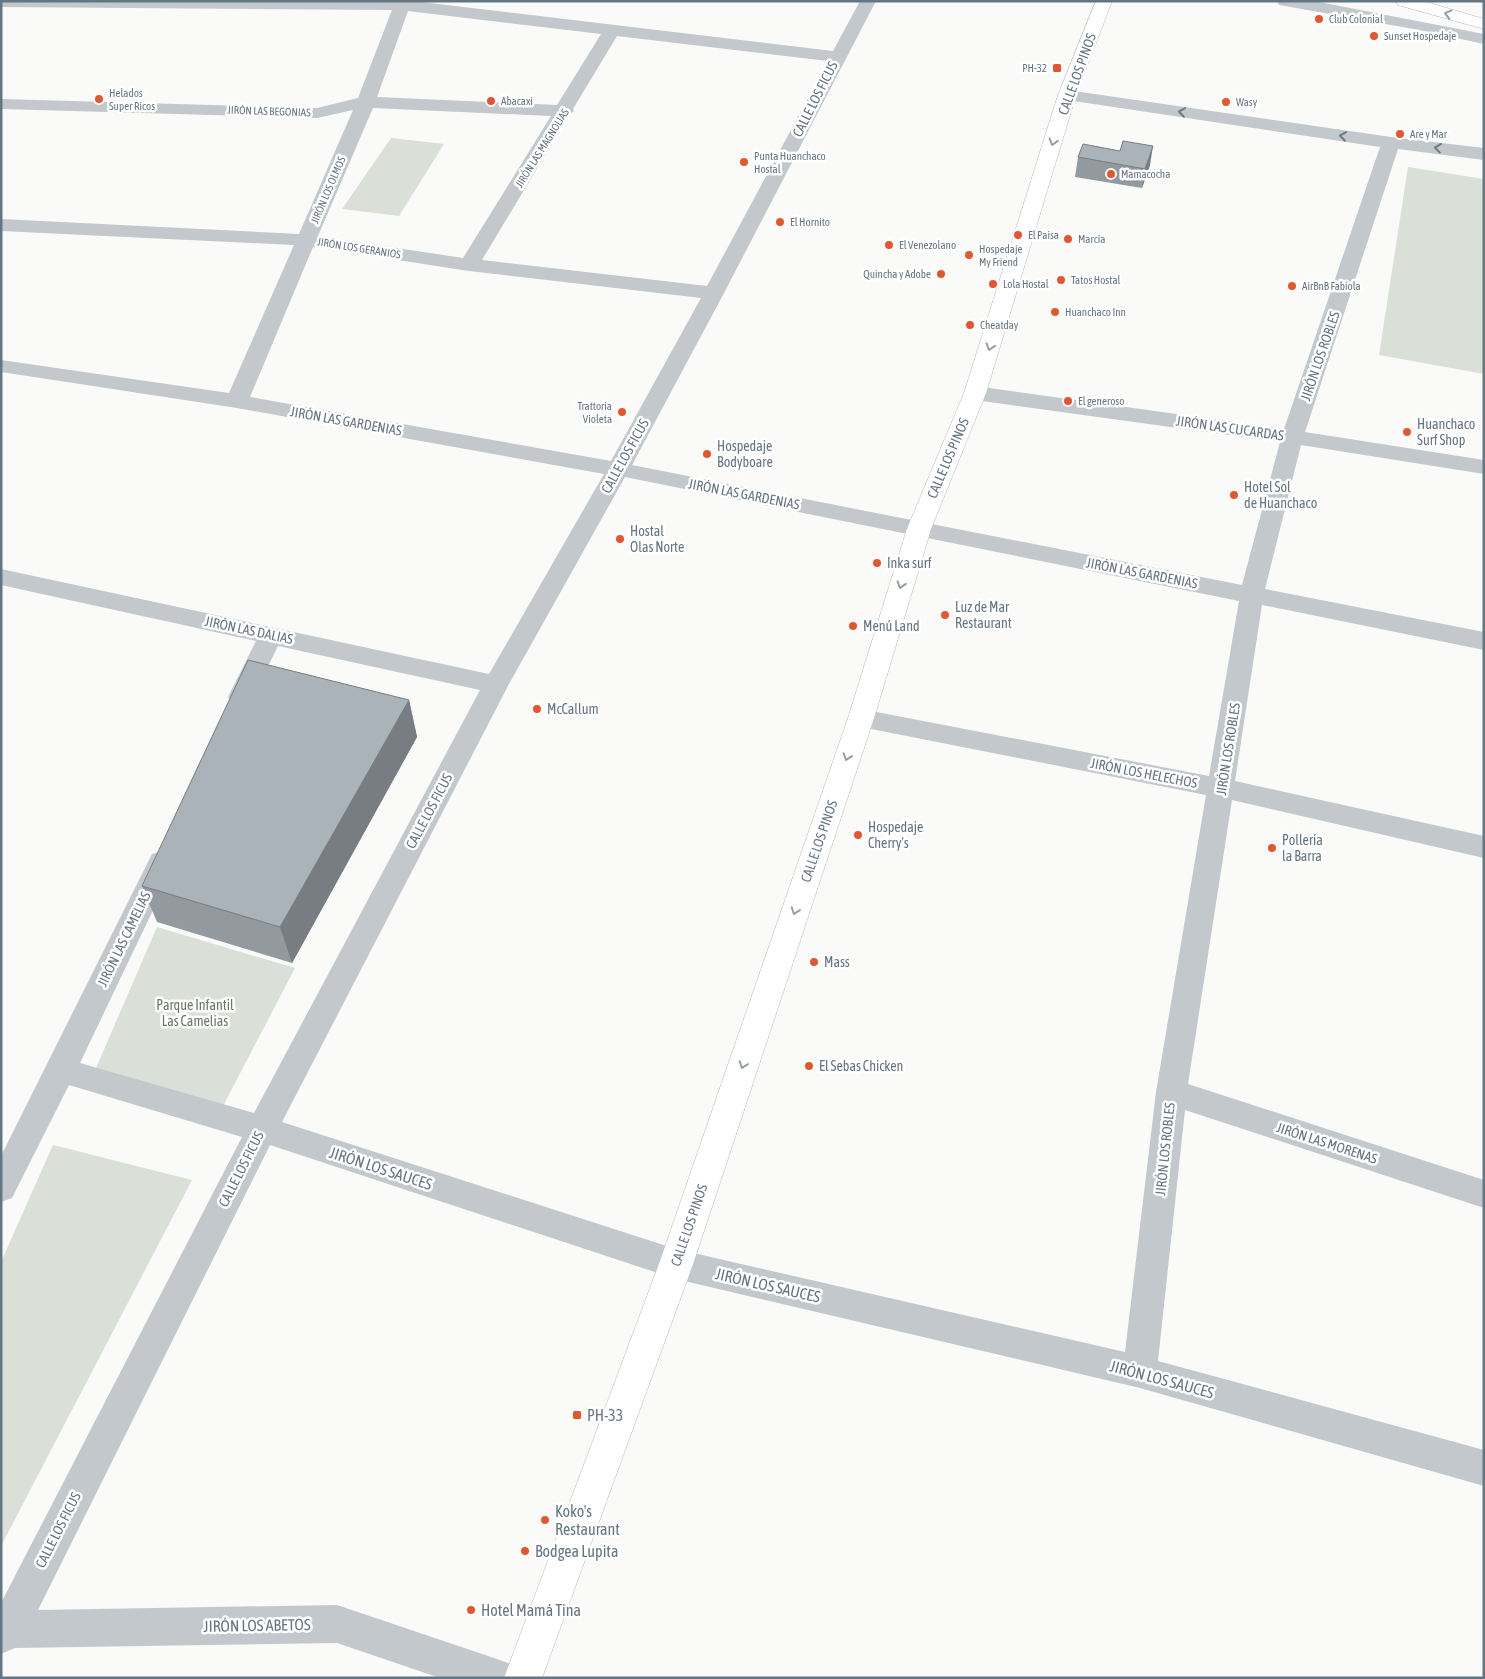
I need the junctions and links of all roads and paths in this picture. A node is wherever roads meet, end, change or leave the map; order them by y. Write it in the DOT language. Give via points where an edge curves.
graph roads {
  1 [pos="868,1"];
  2 [pos="1104,1"];
  3 [pos="1285,1"];
  4 [pos="1,2"];
  5 [pos="1386,2"];
  6 [pos="1408,3"];
  7 [pos="402,5"];
  8 [pos="1484,24"];
  9 [pos="613,29"];
  10 [pos="1484,39"];
  11 [pos="837,57"];
  12 [pos="1067,95"];
  13 [pos="366,102"];
  14 [pos="1,104"];
  15 [pos="565,111"];
  16 [pos="1391,143"];
  17 [pos="1484,154"];
  18 [pos="1,225"];
  19 [pos="307,240"];
  20 [pos="469,265"];
  21 [pos="714,293"];
  22 [pos="1,366"];
  23 [pos="976,393"];
  24 [pos="237,401"];
  25 [pos="1292,437"];
  26 [pos="1484,467"];
  27 [pos="618,470"];
  28 [pos="919,529"];
  29 [pos="1,577"];
  30 [pos="1252,594"];
  31 [pos="271,635"];
  32 [pos="1484,641"];
  33 [pos="496,684"];
  34 [pos="861,718"];
  35 [pos="228,724"];
  36 [pos="1222,788"];
  37 [pos="172,839"];
  38 [pos="1484,847"];
  39 [pos="61,1070"];
  40 [pos="1171,1092"];
  41 [pos="262,1129"];
  42 [pos="1,1188"];
  43 [pos="1484,1194"];
  44 [pos="676,1264"];
  45 [pos="1140,1372"];
  46 [pos="1484,1468"];
  47 [pos="4,1632"];
  48 [pos="497,1678"];
  49 [pos="523,1678"];
  1 -- 11 [label="street, CALLE LOS FICUS"];
  2 -- 12 [label="main road, CALLE LOS PINOS"];
  3 -- 10 [label="street"];
  4 -- 7 [label="street"];
  5 -- 6 [label="main road"];
  8 -- 6 [label="main road, one-way"];
  7 -- 9 [label="street"];
  7 -- 13 [label="street, JIRÓN LOS OLMOS"];
  9 -- 11 [label="street"];
  9 -- 15 [label="street, JIRÓN LAS MAGNOLIAS"];
  11 -- 21 [label="street, CALLE LOS FICUS"];
  16 -- 12 [label="street, one-way"];
  12 -- 23 [label="main road, CALLE LOS PINOS, one-way"];
  13 -- 14 [label="street, JIRÓN LAS BEGONIAS" via="317,113"];
  13 -- 15 [label="street, JIRÓN LAS BEGONIAS"];
  13 -- 19 [label="street, JIRÓN LOS OLMOS"];
  15 -- 20 [label="street, JIRÓN LAS MAGNOLIAS"];
  17 -- 16 [label="street, one-way"];
  16 -- 25 [label="street, JIRÓN LOS ROBLES"];
  18 -- 19 [label="street, JIRÓN LOS GERANIOS"];
  19 -- 20 [label="street, JIRÓN LOS GERANIOS"];
  19 -- 24 [label="street, JIRÓN LOS OLMOS"];
  20 -- 21 [label="street, JIRÓN LOS GERANIOS"];
  21 -- 27 [label="street, CALLE LOS FICUS"];
  22 -- 24 [label="street, JIRÓN LAS GARDENIAS"];
  23 -- 25 [label="street, JIRÓN LAS CUCARDAS"];
  23 -- 28 [label="main road, CALLE LOS PINOS"];
  24 -- 27 [label="street, JIRÓN LAS GARDENIAS"];
  25 -- 26 [label="street, JIRÓN LAS CUCARDAS"];
  25 -- 30 [label="street, JIRÓN LOS ROBLES"];
  27 -- 28 [label="street, JIRÓN LAS GARDENIAS"];
  27 -- 33 [label="street, CALLE LOS FICUS"];
  28 -- 30 [label="street, JIRÓN LAS GARDENIAS"];
  28 -- 34 [label="main road, CALLE LOS PINOS, one-way"];
  29 -- 31 [label="street, JIRÓN LAS DALIAS"];
  30 -- 32 [label="street, JIRÓN LAS GARDENIAS"];
  30 -- 36 [label="street, JIRÓN LOS ROBLES"];
  31 -- 33 [label="street, JIRÓN LAS DALIAS"];
  31 -- 35 [label="street"];
  33 -- 41 [label="street, CALLE LOS FICUS"];
  34 -- 36 [label="street, JIRÓN LOS HELECHOS"];
  34 -- 44 [label="main road, CALLE LOS PINOS, one-way"];
  36 -- 38 [label="street, JIRÓN LOS HELECHOS"];
  36 -- 40 [label="street, JIRÓN LOS ROBLES"];
  37 -- 39 [label="street, JIRÓN LAS CAMELIAS"];
  39 -- 41 [label="street, JIRÓN LOS SAUCES"];
  39 -- 42 [label="street, JIRÓN LAS CAMELIAS"];
  40 -- 43 [label="street, JIRÓN LAS MORENAS"];
  40 -- 45 [label="street, JIRÓN LOS ROBLES"];
  41 -- 44 [label="street, JIRÓN LOS SAUCES"];
  41 -- 47 [label="street, CALLE LOS FICUS"];
  44 -- 45 [label="street, JIRÓN LOS SAUCES"];
  44 -- 49 [label="main road, CALLE LOS PINOS"];
  45 -- 46 [label="street, JIRÓN LOS SAUCES"];
  47 -- 48 [label="street, JIRÓN LOS ABETOS" via="337,1624"];
}
